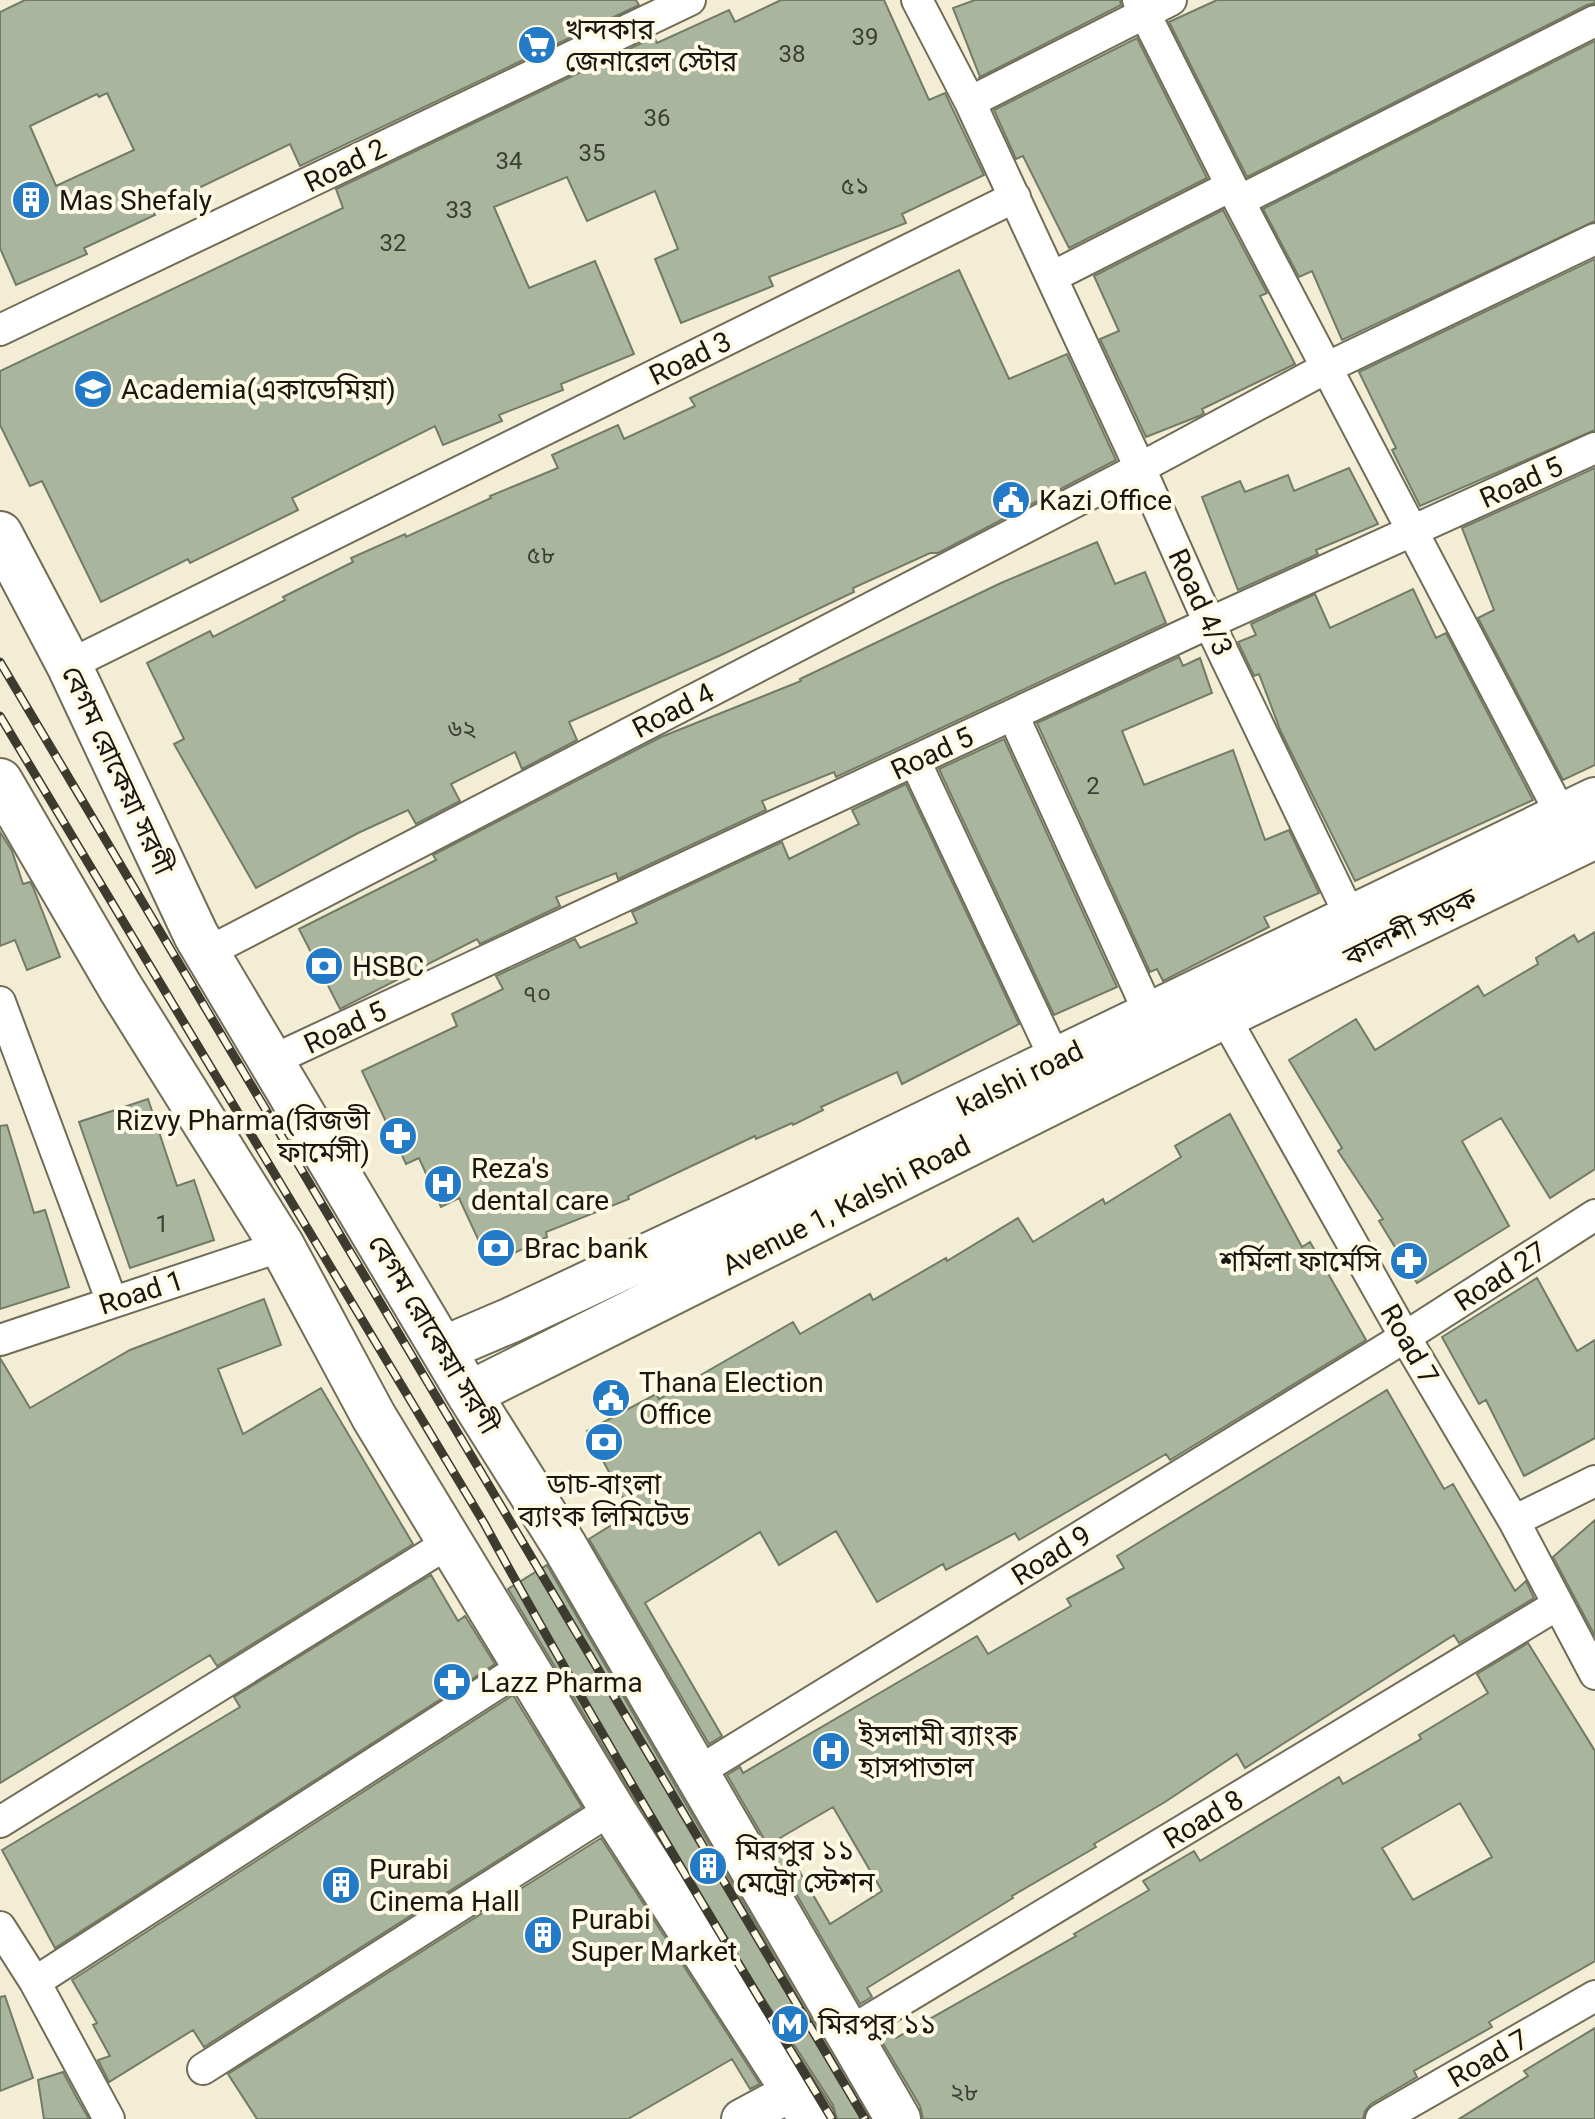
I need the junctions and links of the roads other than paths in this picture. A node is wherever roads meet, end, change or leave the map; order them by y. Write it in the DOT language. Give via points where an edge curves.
graph roads {
  1 [pos="690,0"];
  2 [pos="917,0"];
  3 [pos="1151,4"];
  4 [pos="1595,21"];
  5 [pos="970,102"];
  6 [pos="1235,193"];
  7 [pos="1015,197"];
  8 [pos="1595,239"];
  9 [pos="1052,277"];
  10 [pos="0,330"];
  11 [pos="1326,368"];
  12 [pos="1595,448"];
  13 [pos="1140,468"];
  14 [pos="1412,531"];
  15 [pos="0,534"];
  16 [pos="1209,623"];
  17 [pos="69,665"];
  18 [pos="1013,715"];
  19 [pos="915,761"];
  20 [pos="0,781"];
  21 [pos="1584,818"];
  22 [pos="1351,918"];
  23 [pos="206,953"];
  24 [pos="0,1002"];
  25 [pos="1150,1015"];
  26 [pos="1224,1016"];
  27 [pos="271,1061"];
  28 [pos="1056,1061"];
  29 [pos="1595,1215"];
  30 [pos="282,1246"];
  31 [pos="112,1302"];
  32 [pos="1405,1337"];
  33 [pos="0,1340"];
  34 [pos="443,1349"];
  35 [pos="469,1394"];
  36 [pos="1595,1481"];
  37 [pos="1514,1521"];
  38 [pos="450,1542"];
  39 [pos="1557,1605"];
  40 [pos="526,1665"];
  41 [pos="1595,1674"];
  42 [pos="696,1773"];
  43 [pos="612,1809"];
  44 [pos="0,1822"];
  45 [pos="0,1927"];
  46 [pos="35,1982"];
  47 [pos="1595,1996"];
  48 [pos="849,2032"];
  49 [pos="203,2069"];
  50 [pos="803,2105"];
  51 [pos="109,2119"];
  52 [pos="741,2119"];
  53 [pos="898,2119"];
  54 [pos="1381,2119"];
  1 -- 10 [label="street, Road 2"];
  2 -- 5 [label="street"];
  3 -- 5 [label="street"];
  3 -- 6 [label="street"];
  4 -- 6 [label="street"];
  5 -- 7 [label="street"];
  6 -- 9 [label="street"];
  6 -- 11 [label="street"];
  7 -- 9 [label="street, Road 4/3"];
  7 -- 17 [label="street, Road 3"];
  8 -- 11 [label="street, Road 4"];
  9 -- 13 [label="street, Road 4/3"];
  11 -- 13 [label="street, Road 4"];
  11 -- 14 [label="street"];
  12 -- 14 [label="street, Road 5"];
  13 -- 16 [label="street, Road 4/3"];
  13 -- 23 [label="street, Road 4"];
  14 -- 16 [label="street, Road 5"];
  14 -- 21 [label="street"];
  15 -- 17 [label="main road, বেগম রোকেয়া সরণী"];
  16 -- 18 [label="street, Road 5"];
  16 -- 22 [label="street, Road 4/3"];
  17 -- 23 [label="main road, বেগম রোকেয়া সরণী"];
  18 -- 19 [label="street, Road 5"];
  18 -- 25 [label="street"];
  19 -- 27 [label="street, Road 5"];
  19 -- 28 [label="street"];
  20 -- 30 [label="main road" via="120,987"];
  21 -- 22 [label="main road, kalshi road"];
  21 -- 26 [label="main road, কালশী সড়ক"];
  22 -- 25 [label="main road, kalshi road"];
  23 -- 27 [label="main road, বেগম রোকেয়া সরণী"];
  24 -- 31 [label="street"];
  25 -- 28 [label="main road, kalshi road"];
  26 -- 32 [label="street, Road 7"];
  26 -- 35 [label="main road, Avenue 1, Kalshi Road"];
  27 -- 34 [label="main road, বেগম রোকেয়া সরণী"];
  28 -- 34 [label="main road, kalshi road"];
  29 -- 32 [label="street, Road 27"];
  30 -- 31 [label="street, Road 1"];
  30 -- 38 [label="main road" via="374,1417"];
  31 -- 33 [label="street, Road 1"];
  32 -- 37 [label="street, Road 7"];
  32 -- 42 [label="street, Road 9"];
  34 -- 35 [label="main road, বেগম রোকেয়া সরণী"];
  35 -- 42 [label="main road, বেগম রোকেয়া সরণী"];
  36 -- 37 [label="street"];
  37 -- 39 [label="street, Road 7"];
  38 -- 40 [label="main road"];
  38 -- 44 [label="street"];
  39 -- 41 [label="street, Road 7"];
  39 -- 48 [label="street, Road 8"];
  40 -- 43 [label="main road"];
  40 -- 46 [label="street"];
  42 -- 48 [label="main road, বেগম রোকেয়া সরণী"];
  43 -- 49 [label="street"];
  43 -- 50 [label="main road"];
  45 -- 46 [label="street"];
  46 -- 51 [label="street"];
  47 -- 54 [label="street, Road 7"];
  48 -- 53 [label="main road, বেগম রোকেয়া সরণী"];
  50 -- 52 [label="street"];
}
